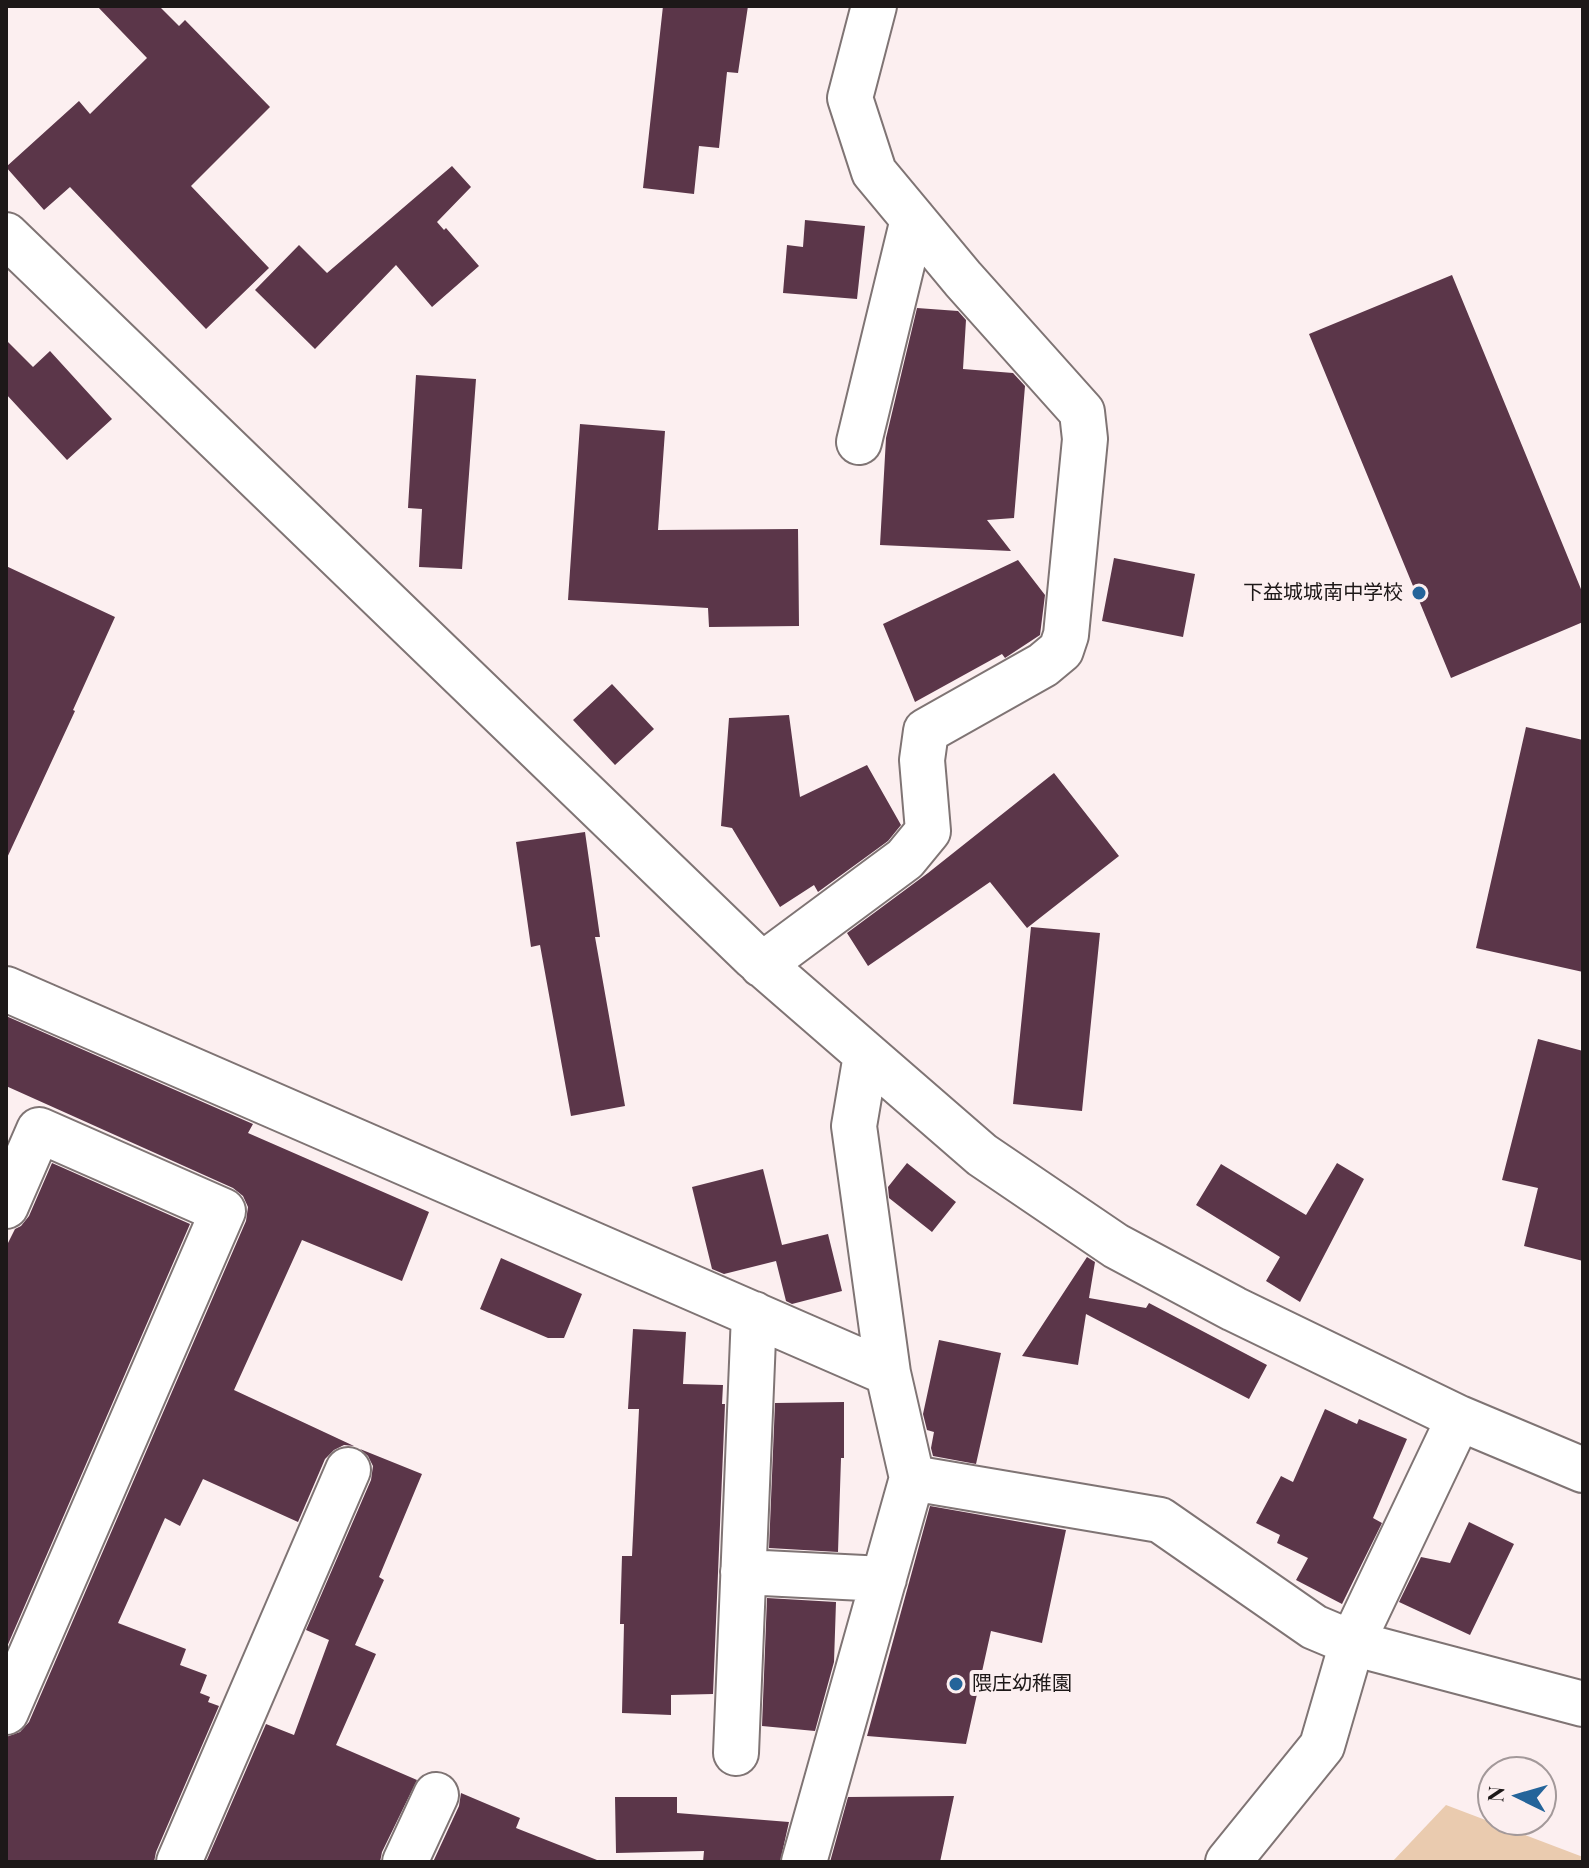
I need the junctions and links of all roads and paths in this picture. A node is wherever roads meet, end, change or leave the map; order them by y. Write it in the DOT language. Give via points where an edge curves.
graph roads {
  1 [pos="874,6"];
  2 [pos="913,219"];
  3 [pos="6,235"];
  4 [pos="859,442"];
  5 [pos="762,965"];
  6 [pos="6,989"];
  7 [pos="866,1055"];
  8 [pos="6,1206"];
  9 [pos="754,1314"];
  10 [pos="888,1373"];
  11 [pos="1459,1418"];
  12 [pos="348,1470"];
  13 [pos="1583,1470"];
  14 [pos="912,1478"];
  15 [pos="743,1572"];
  16 [pos="884,1579"];
  17 [pos="1352,1643"];
  18 [pos="1583,1704"];
  19 [pos="6,1712"];
  20 [pos="736,1753"];
  21 [pos="436,1795"];
  22 [pos="179,1862"];
  23 [pos="405,1862"];
  24 [pos="804,1862"];
  25 [pos="1228,1862"];
  1 -- 2 [label="street" via="850,98 874,172"];
  2 -- 4 [label="street"];
  2 -- 5 [label="street" via="1082,412 1085,439 1066,635 1061,650 1043,665 926,731 922,760 928,831 905,859"];
  3 -- 5 [label="street"];
  5 -- 7 [label="street"];
  6 -- 9 [label="street"];
  7 -- 10 [label="street" via="854,1126"];
  7 -- 11 [label="street" via="982,1155 1116,1246"];
  8 -- 19 [label="street" via="39,1130 223,1211"];
  9 -- 10 [label="street"];
  9 -- 15 [label="street"];
  10 -- 14 [label="street"];
  11 -- 13 [label="street"];
  11 -- 17 [label="street"];
  12 -- 22 [label="street"];
  14 -- 16 [label="street"];
  14 -- 17 [label="street" via="1160,1520 1314,1627"];
  15 -- 16 [label="street"];
  15 -- 20 [label="street"];
  16 -- 24 [label="street"];
  17 -- 18 [label="street"];
  17 -- 25 [label="street" via="1322,1746"];
  21 -- 23 [label="street"];
}
